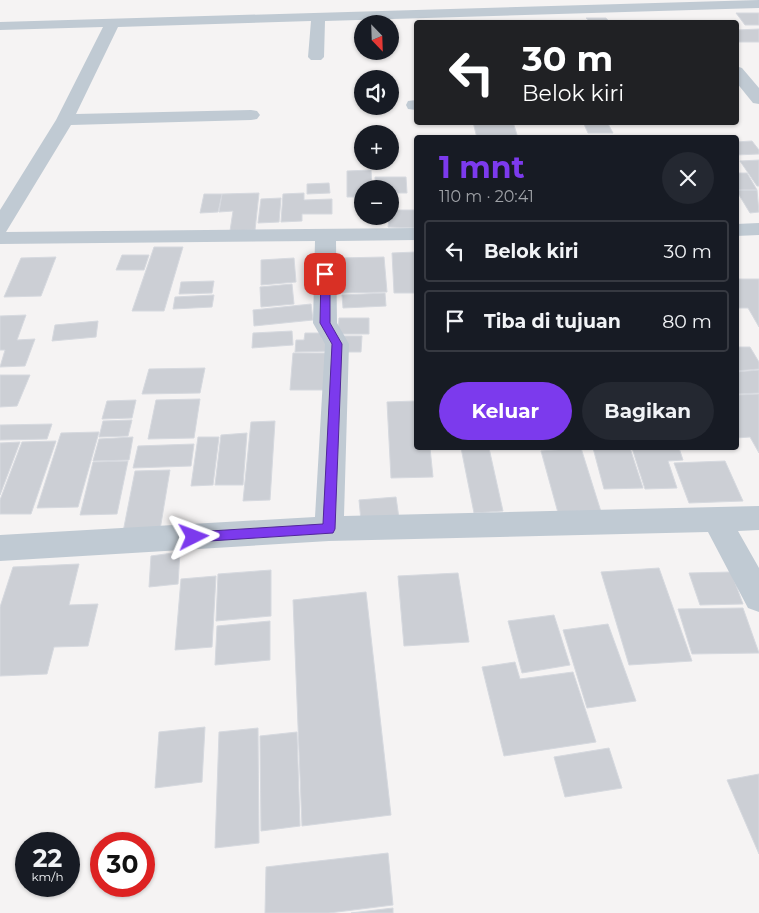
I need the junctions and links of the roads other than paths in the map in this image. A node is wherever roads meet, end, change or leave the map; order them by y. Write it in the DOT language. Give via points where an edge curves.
graph roads {
  1 [pos="759,4"];
  2 [pos="684,7"];
  3 [pos="519,17"];
  4 [pos="318,18"];
  5 [pos="694,20"];
  6 [pos="112,24"];
  7 [pos="0,26"];
  8 [pos="316,57"];
  9 [pos="739,75"];
  10 [pos="759,99"];
  11 [pos="251,116"];
  12 [pos="66,120"];
  13 [pos="0,227"];
  14 [pos="759,229"];
  15 [pos="739,230"];
  16 [pos="414,234"];
  17 [pos="326,235"];
  18 [pos="0,238"];
  19 [pos="716,518"];
  20 [pos="759,518"];
  21 [pos="329,529"];
  22 [pos="0,548"];
  23 [pos="759,598"];
  1 -- 2 [label="street"];
  2 -- 3 [label="street"];
  2 -- 5 [label="street"];
  3 -- 4 [label="street"];
  4 -- 6 [label="street"];
  4 -- 8 [label="street"];
  6 -- 7 [label="street"];
  6 -- 12 [label="street"];
  9 -- 10 [label="street"];
  11 -- 12 [label="street"];
  12 -- 13 [label="street"];
  14 -- 15 [label="street"];
  16 -- 17 [label="street"];
  17 -- 18 [label="street"];
  17 -- 21 [label="street" via="325,323 337,344"];
  19 -- 20 [label="street"];
  19 -- 21 [label="street"];
  19 -- 23 [label="street"];
  21 -- 22 [label="street"];
}
